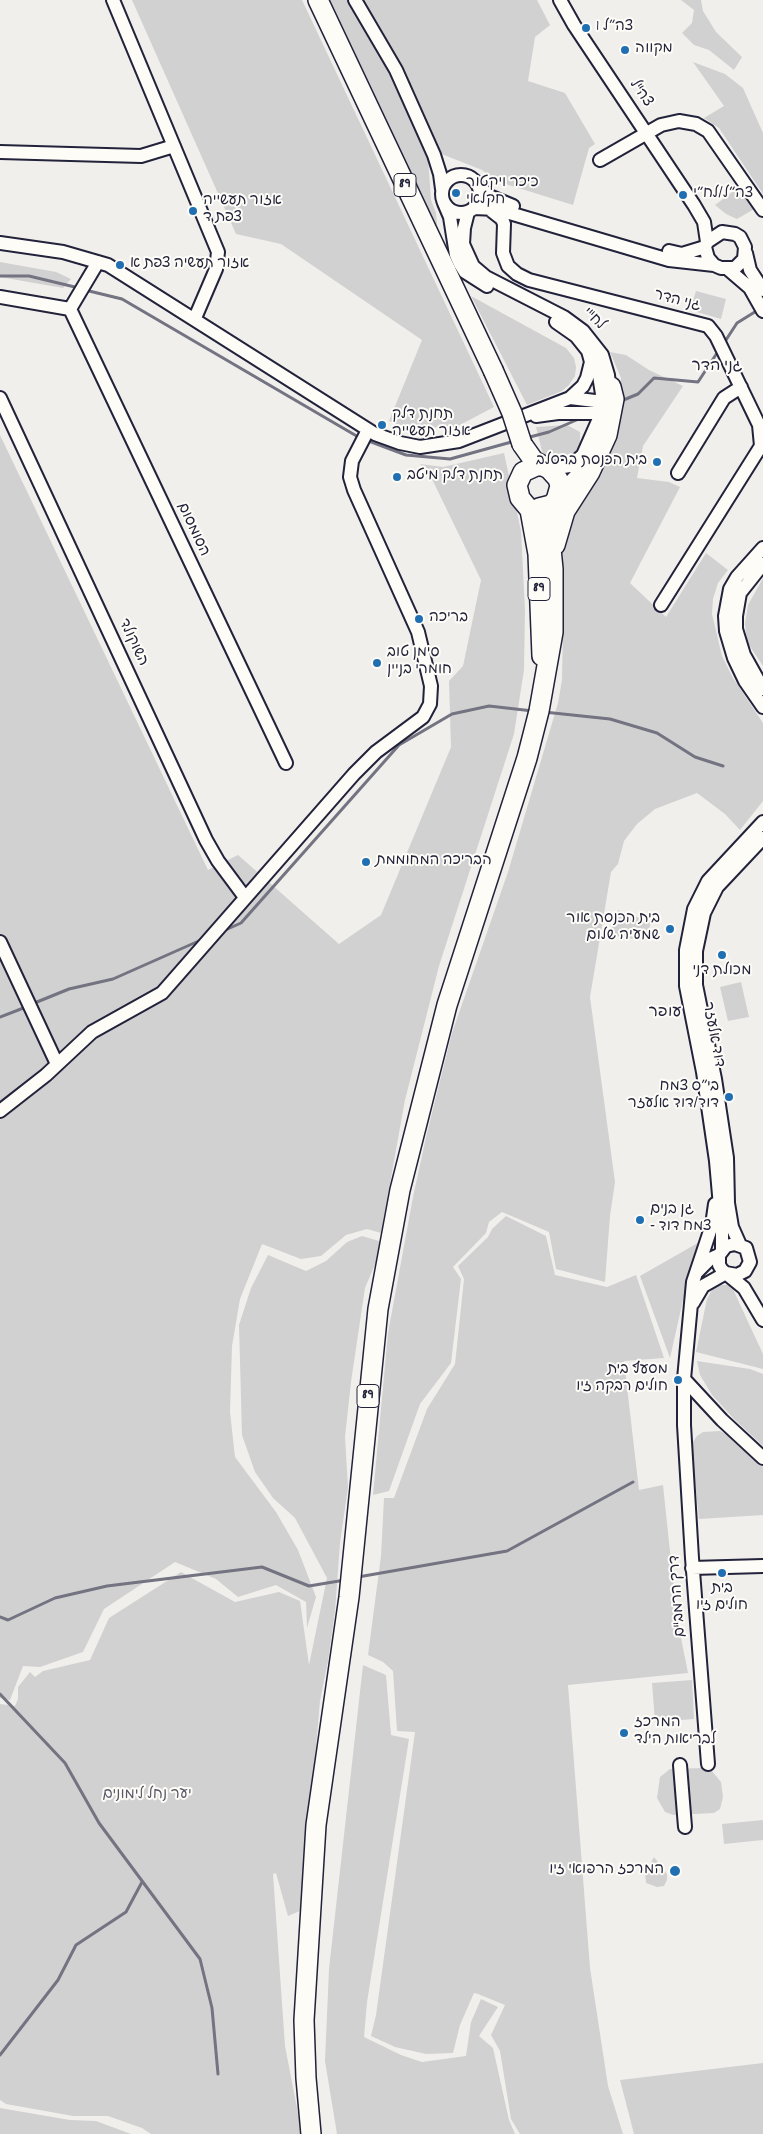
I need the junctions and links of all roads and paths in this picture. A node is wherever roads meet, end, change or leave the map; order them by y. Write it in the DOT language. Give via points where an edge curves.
graph roads {
  1 [pos="113,0"];
  2 [pos="318,0"];
  3 [pos="355,0"];
  4 [pos="560,0"];
  5 [pos="646,132"];
  6 [pos="174,146"];
  7 [pos="0,152"];
  8 [pos="434,155"];
  9 [pos="600,160"];
  10 [pos="467,175"];
  11 [pos="479,186"];
  12 [pos="442,190"];
  13 [pos="444,203"];
  14 [pos="694,205"];
  15 [pos="488,208"];
  16 [pos="471,210"];
  17 [pos="763,210"];
  18 [pos="532,220"];
  19 [pos="728,232"];
  20 [pos="504,235"];
  21 [pos="0,243"];
  22 [pos="706,244"];
  23 [pos="746,253"];
  24 [pos="98,262"];
  25 [pos="714,265"];
  26 [pos="729,270"];
  27 [pos="763,290"];
  28 [pos="0,297"];
  29 [pos="70,309"];
  30 [pos="763,311"];
  31 [pos="195,318"];
  32 [pos="588,351"];
  33 [pos="741,387"];
  34 [pos="0,398"];
  35 [pos="570,398"];
  36 [pos="605,402"];
  37 [pos="577,414"];
  38 [pos="522,418"];
  39 [pos="368,430"];
  40 [pos="592,436"];
  41 [pos="522,444"];
  42 [pos="546,467"];
  43 [pos="523,472"];
  44 [pos="678,473"];
  45 [pos="555,499"];
  46 [pos="524,504"];
  47 [pos="763,548"];
  48 [pos="552,561"];
  49 [pos="763,564"];
  50 [pos="661,605"];
  51 [pos="544,677"];
  52 [pos="763,689"];
  53 [pos="763,706"];
  54 [pos="286,763"];
  55 [pos="763,822"];
  56 [pos="763,838"];
  57 [pos="244,896"];
  58 [pos="0,942"];
  59 [pos="57,1064"];
  60 [pos="0,1111"];
  61 [pos="716,1161"];
  62 [pos="740,1245"];
  63 [pos="721,1252"];
  64 [pos="748,1267"];
  65 [pos="696,1273"];
  66 [pos="726,1274"];
  67 [pos="690,1307"];
  68 [pos="763,1316"];
  69 [pos="763,1320"];
  70 [pos="684,1379"];
  71 [pos="763,1458"];
  72 [pos="692,1563"];
  73 [pos="763,1566"];
  74 [pos="708,1764"];
  75 [pos="680,1765"];
  76 [pos="685,1827"];
  77 [pos="311,2134"];
  1 -- 6 [label="street"];
  2 -- 41 [label="highway, 89, bridge" via="493,370"];
  3 -- 8 [label="street" via="396,70"];
  4 -- 5 [label="street, צה\"ל"];
  5 -- 9 [label="street"];
  5 -- 14 [label="street, צה\"ל"];
  5 -- 17 [label="street" via="670,122 703,127"];
  6 -- 7 [label="street" via="141,156"];
  6 -- 31 [label="street" via="218,252 216,269"];
  8 -- 10 [label="street" via="446,168"];
  8 -- 12 [label="street"];
  10 -- 11 [label="street"];
  10 -- 12 [label="street" via="449,179"];
  11 -- 16 [label="street" via="480,198"];
  11 -- 22 [label="street" via="500,201 670,252 682,254"];
  12 -- 13 [label="street"];
  13 -- 16 [label="street" via="457,213"];
  13 -- 32 [label="street, לח\"י" via="450,217 456,255 465,272 476,281 560,324"];
  14 -- 19 [label="street, צה\"ל"];
  14 -- 22 [label="street, צה\"ל" via="704,222"];
  15 -- 16 [label="street"];
  15 -- 18 [label="street"];
  15 -- 20 [label="street, גני הדר" via="502,219"];
  16 -- 36 [label="street, לח\"י" via="463,244 473,266 486,277 576,324 590,338 602,355"];
  18 -- 20 [label="street" via="514,224"];
  18 -- 25 [label="street" via="669,260"];
  19 -- 22 [label="street" via="716,234"];
  19 -- 23 [label="street" via="740,237"];
  20 -- 33 [label="street, גני הדר" via="503,253 508,266 529,280 708,326"];
  21 -- 24 [label="street" via="63,252"];
  22 -- 25 [label="street" via="708,258"];
  23 -- 26 [label="street" via="740,265"];
  23 -- 27 [label="street" via="750,270"];
  24 -- 29 [label="street"];
  24 -- 31 [label="street" via="132,278"];
  25 -- 26 [label="street"];
  26 -- 30 [label="street" via="750,288"];
  28 -- 29 [label="street"];
  29 -- 54 [label="street, הסומסום"];
  31 -- 39 [label="street"];
  32 -- 35 [label="street" via="591,362 587,378"];
  32 -- 36 [label="street, לח\"י" via="601,380"];
  33 -- 44 [label="street" via="724,398"];
  33 -- 50 [label="street, גני הדר" via="759,425 761,446"];
  34 -- 57 [label="street, השוקולד" via="206,840"];
  35 -- 36 [label="street"];
  35 -- 38 [label="street"];
  36 -- 37 [label="street"];
  36 -- 40 [label="street, לח\"י"];
  36 -- 45 [label="street, לח\"י" via="603,433 598,447 585,467"];
  36 -- 48 [label="highway" via="614,399 607,435 590,472 562,518"];
  37 -- 38 [label="street"];
  37 -- 40 [label="street" via="587,423"];
  38 -- 39 [label="street" via="436,446 400,443"];
  39 -- 57 [label="street" via="352,461 350,477 418,632 431,686 430,704 416,723 359,768"];
  40 -- 42 [label="street, לח\"י" via="583,455 574,464 559,469"];
  41 -- 42 [label="highway, 89" via="534,461"];
  41 -- 43 [label="highway, 89"];
  42 -- 43 [label="highway" via="536,466"];
  42 -- 45 [label="highway, 89" via="558,479"];
  43 -- 46 [label="highway, 89" via="517,484"];
  45 -- 46 [label="highway" via="538,509"];
  45 -- 48 [label="highway, 89" via="548,519"];
  46 -- 51 [label="highway, 89" via="530,510 538,554"];
  47 -- 53 [label="street" via="737,577 726,601 725,616 734,658"];
  48 -- 51 [label="highway, 89" via="553,632"];
  49 -- 52 [label="street" via="740,593 736,629 744,655"];
  51 -- 77 [label="highway, 89" via="527,758 447,1004 430,1068 400,1190 378,1309 349,1597 316,1825 304,2020"];
  55 -- 61 [label="street, דוד אלעזר" via="708,881 694,909 686,950 686,986"];
  56 -- 62 [label="street, דוד אלעזר" via="717,887 704,913 696,951 696,985 727,1158 729,1211"];
  57 -- 59 [label="street" via="162,993 92,1032"];
  58 -- 59 [label="street"];
  59 -- 60 [label="street"];
  61 -- 63 [label="street, דוד אלעזר"];
  61 -- 65 [label="street, דרך הרמב\"ם" via="712,1225"];
  62 -- 63 [label="street" via="730,1245"];
  62 -- 64 [label="street" via="749,1252"];
  63 -- 65 [label="street"];
  63 -- 66 [label="street" via="719,1265"];
  64 -- 66 [label="street" via="740,1274"];
  64 -- 68 [label="street" via="749,1280"];
  65 -- 67 [label="street, דרך הרמב\"ם"];
  66 -- 67 [label="street, דרך הרמב\"ם" via="703,1286"];
  66 -- 69 [label="street" via="744,1288"];
  67 -- 70 [label="street, דרך הרמב\"ם"];
  70 -- 71 [label="street"];
  70 -- 72 [label="street, דרך הרמב\"ם"];
  72 -- 73 [label="street"];
  72 -- 74 [label="street, דרך הרמב\"ם"];
  75 -- 76 [label="street"];
}
